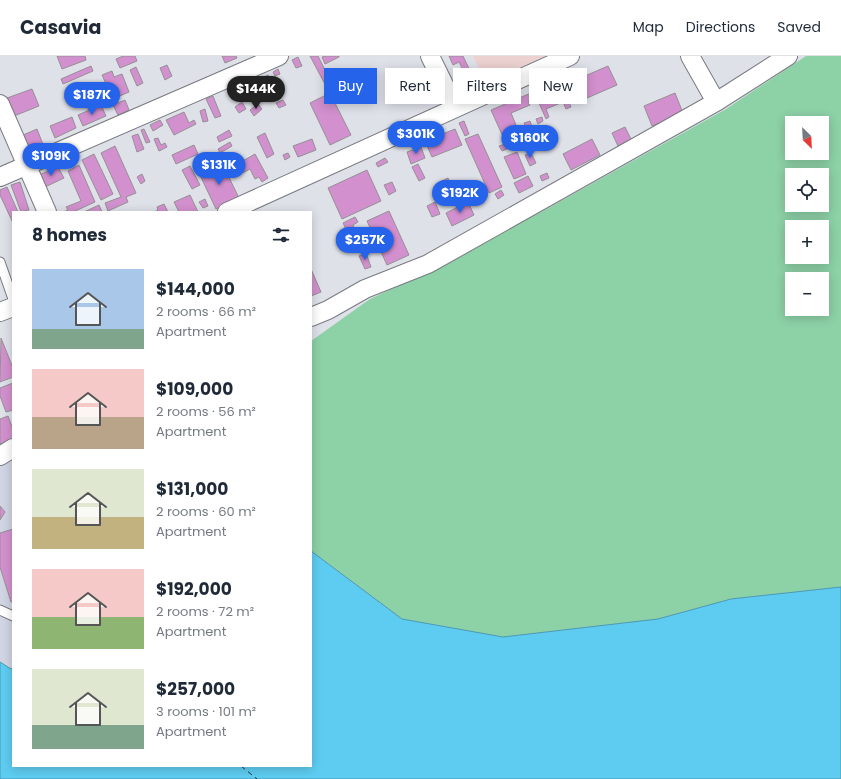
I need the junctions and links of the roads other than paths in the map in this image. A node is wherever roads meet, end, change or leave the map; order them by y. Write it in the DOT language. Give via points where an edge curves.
graph roads {
  1 [pos="279,56"];
  2 [pos="430,56"];
  3 [pos="570,56"];
  4 [pos="690,56"];
  5 [pos="788,56"];
  6 [pos="716,102"];
  7 [pos="0,104"];
  8 [pos="455,107"];
  9 [pos="26,166"];
  10 [pos="0,177"];
  11 [pos="47,211"];
  12 [pos="229,211"];
  13 [pos="0,262"];
  14 [pos="12,296"];
  15 [pos="12,307"];
  16 [pos="0,312"];
  17 [pos="312,317"];
  18 [pos="12,449"];
  19 [pos="0,456"];
  20 [pos="0,610"];
  21 [pos="12,616"];
  1 -- 9 [label="street"];
  2 -- 8 [label="street"];
  3 -- 8 [label="street"];
  4 -- 6 [label="street"];
  5 -- 6 [label="street"];
  6 -- 17 [label="street" via="428,264 365,289"];
  7 -- 9 [label="street"];
  8 -- 12 [label="street"];
  9 -- 10 [label="street"];
  9 -- 11 [label="street"];
  13 -- 14 [label="lane"];
  15 -- 16 [label="street"];
  18 -- 19 [label="street"];
  20 -- 21 [label="lane"];
}
